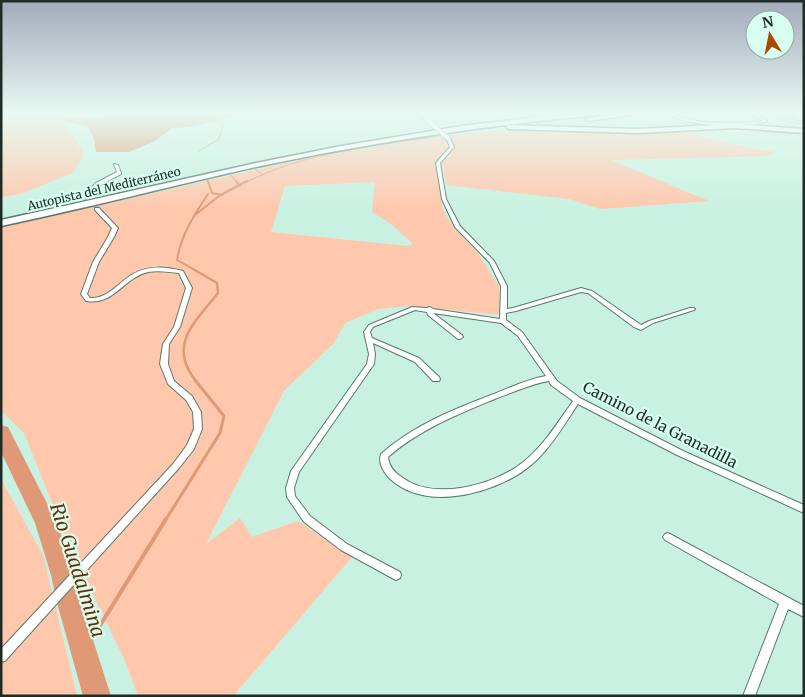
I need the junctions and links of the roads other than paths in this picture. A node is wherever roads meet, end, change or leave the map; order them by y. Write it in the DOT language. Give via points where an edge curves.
graph roads {
  1 [pos="327,146"];
  2 [pos="355,146"];
  3 [pos="363,146"];
  4 [pos="451,146"];
  5 [pos="338,149"];
  6 [pos="116,165"];
  7 [pos="90,192"];
  8 [pos="97,209"];
  9 [pos="1,215"];
  10 [pos="1,223"];
  11 [pos="430,309"];
  12 [pos="692,309"];
  13 [pos="503,311"];
  14 [pos="503,321"];
  15 [pos="460,337"];
  16 [pos="369,339"];
  17 [pos="550,378"];
  18 [pos="436,379"];
  19 [pos="577,400"];
  20 [pos="804,509"];
  21 [pos="668,537"];
  22 [pos="396,575"];
  23 [pos="785,602"];
  24 [pos="804,612"];
  25 [pos="1,657"];
  26 [pos="749,696"];
  1 -- 9 [label="highway, Autopista del Mediterráneo"];
  2 -- 5 [label="highway, Autopista del Mediterráneo"];
  3 -- 5 [label="highway"];
  4 -- 13 [label="street, bridge" via="438,163 444,199 458,227 492,262 504,286"];
  5 -- 10 [label="highway, Autopista del Mediterráneo"];
  6 -- 7 [label="street" via="119,173"];
  8 -- 25 [label="street" via="115,228 87,284 84,294 88,300 102,299 139,272 181,272 185,276 189,288 176,327 166,344 164,364 171,382 189,398 197,412 198,428 191,447 176,466"];
  11 -- 14 [label="street"];
  11 -- 15 [label="street" via="430,314"];
  11 -- 16 [label="street" via="414,308 379,322 368,328"];
  12 -- 13 [label="street" via="641,328 590,292 581,290"];
  13 -- 14 [label="street"];
  14 -- 17 [label="street, Camino de la Granadilla" via="520,334"];
  16 -- 18 [label="street" via="417,360"];
  16 -- 22 [label="street" via="370,364 295,471 291,497 307,519 344,547"];
  17 -- 19 [label="street, Camino de la Granadilla"];
  17 -- 19 [label="street" via="526,384 418,431 397,443 384,456 386,468 411,489 424,493 486,486 518,471 536,457"];
  19 -- 20 [label="street, Camino de la Granadilla" via="680,453"];
  21 -- 23 [label="street"];
  23 -- 24 [label="street"];
  23 -- 26 [label="street"];
}
